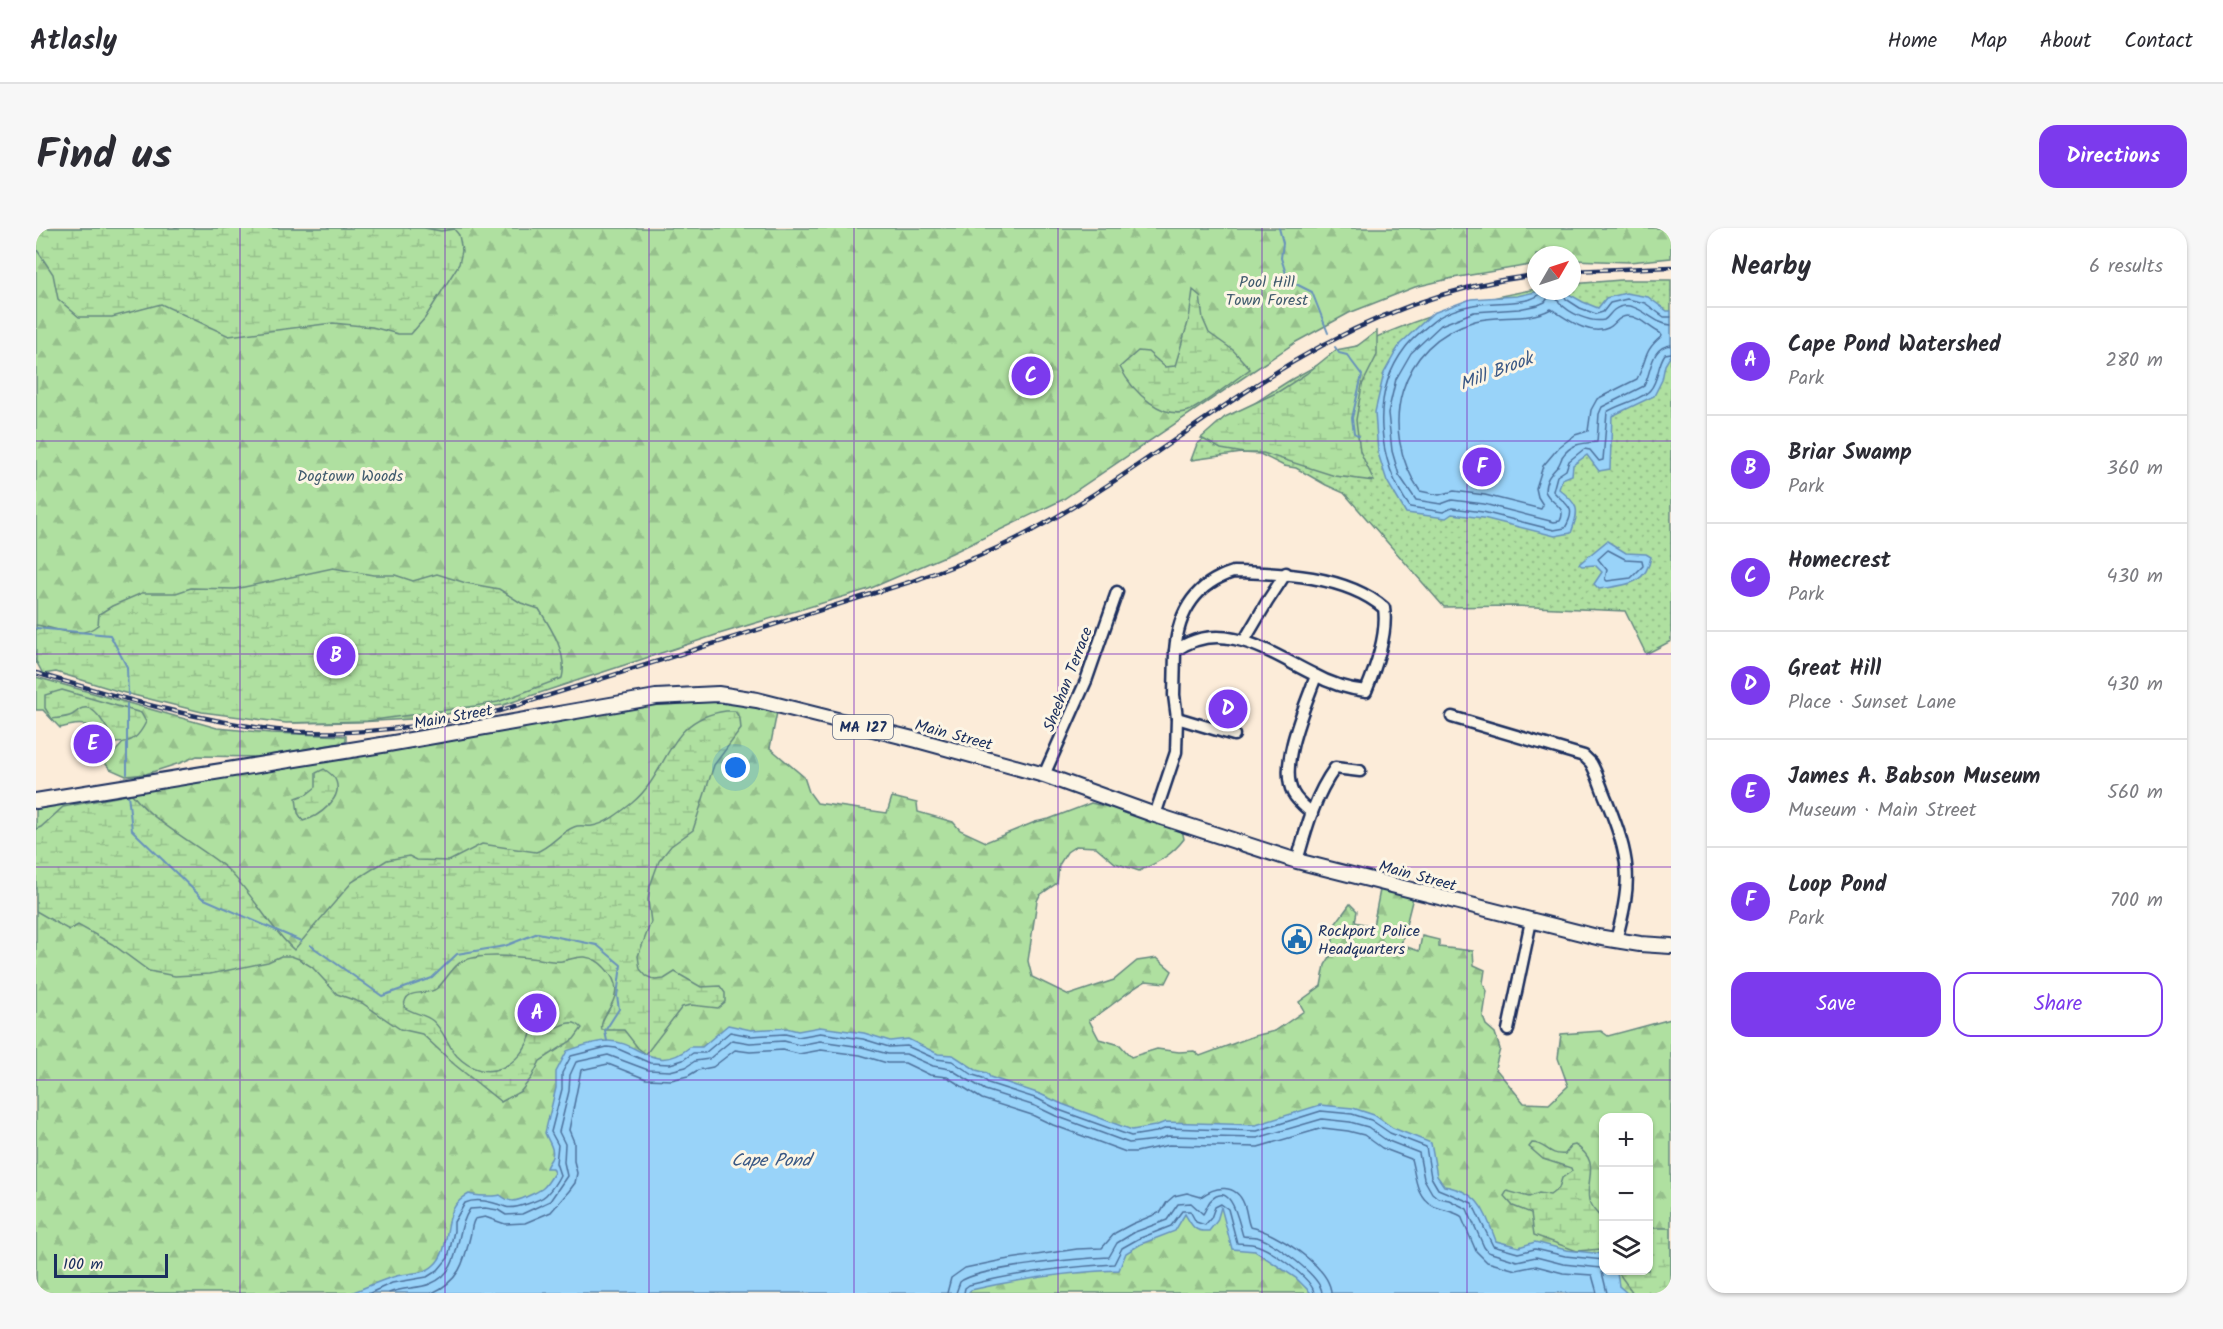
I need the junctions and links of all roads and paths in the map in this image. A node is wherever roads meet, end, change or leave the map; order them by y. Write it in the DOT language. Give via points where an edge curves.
graph roads {
  1 [pos="1286,573"];
  2 [pos="1117,592"];
  3 [pos="1244,641"];
  4 [pos="1175,651"];
  5 [pos="1316,676"];
  6 [pos="1452,717"];
  7 [pos="1177,718"];
  8 [pos="1234,735"];
  9 [pos="1360,771"];
  10 [pos="1044,776"];
  11 [pos="36,801"];
  12 [pos="1312,813"];
  13 [pos="1155,815"];
  14 [pos="1296,861"];
  15 [pos="1531,921"];
  16 [pos="1616,940"];
  17 [pos="1671,946"];
  18 [pos="1508,1030"];
  1 -- 3 [label="street"];
  1 -- 4 [label="street" via="1233,572 1207,583 1182,619"];
  1 -- 5 [label="street" via="1340,585 1384,608 1386,617 1375,668 1366,691"];
  2 -- 10 [label="street, Sheehan Terrace" via="1086,681"];
  3 -- 4 [label="street" via="1214,637 1185,644"];
  3 -- 5 [label="street"];
  4 -- 7 [label="street"];
  5 -- 12 [label="street" via="1292,745 1289,775 1292,792"];
  6 -- 16 [label="street" via="1584,756 1591,763 1628,867"];
  7 -- 8 [label="street"];
  7 -- 13 [label="street" via="1176,752"];
  9 -- 12 [label="street" via="1335,768"];
  10 -- 11 [label="main road, Main Street / MA 127" via="757,700 687,694"];
  10 -- 13 [label="main road, Main Street / MA 127"];
  12 -- 14 [label="street"];
  13 -- 14 [label="main road, Main Street / MA 127"];
  14 -- 15 [label="main road, Main Street / MA 127"];
  15 -- 16 [label="main road, Main Street / MA 127"];
  15 -- 18 [label="street"];
  16 -- 17 [label="main road, Main Street / MA 127"];
}
